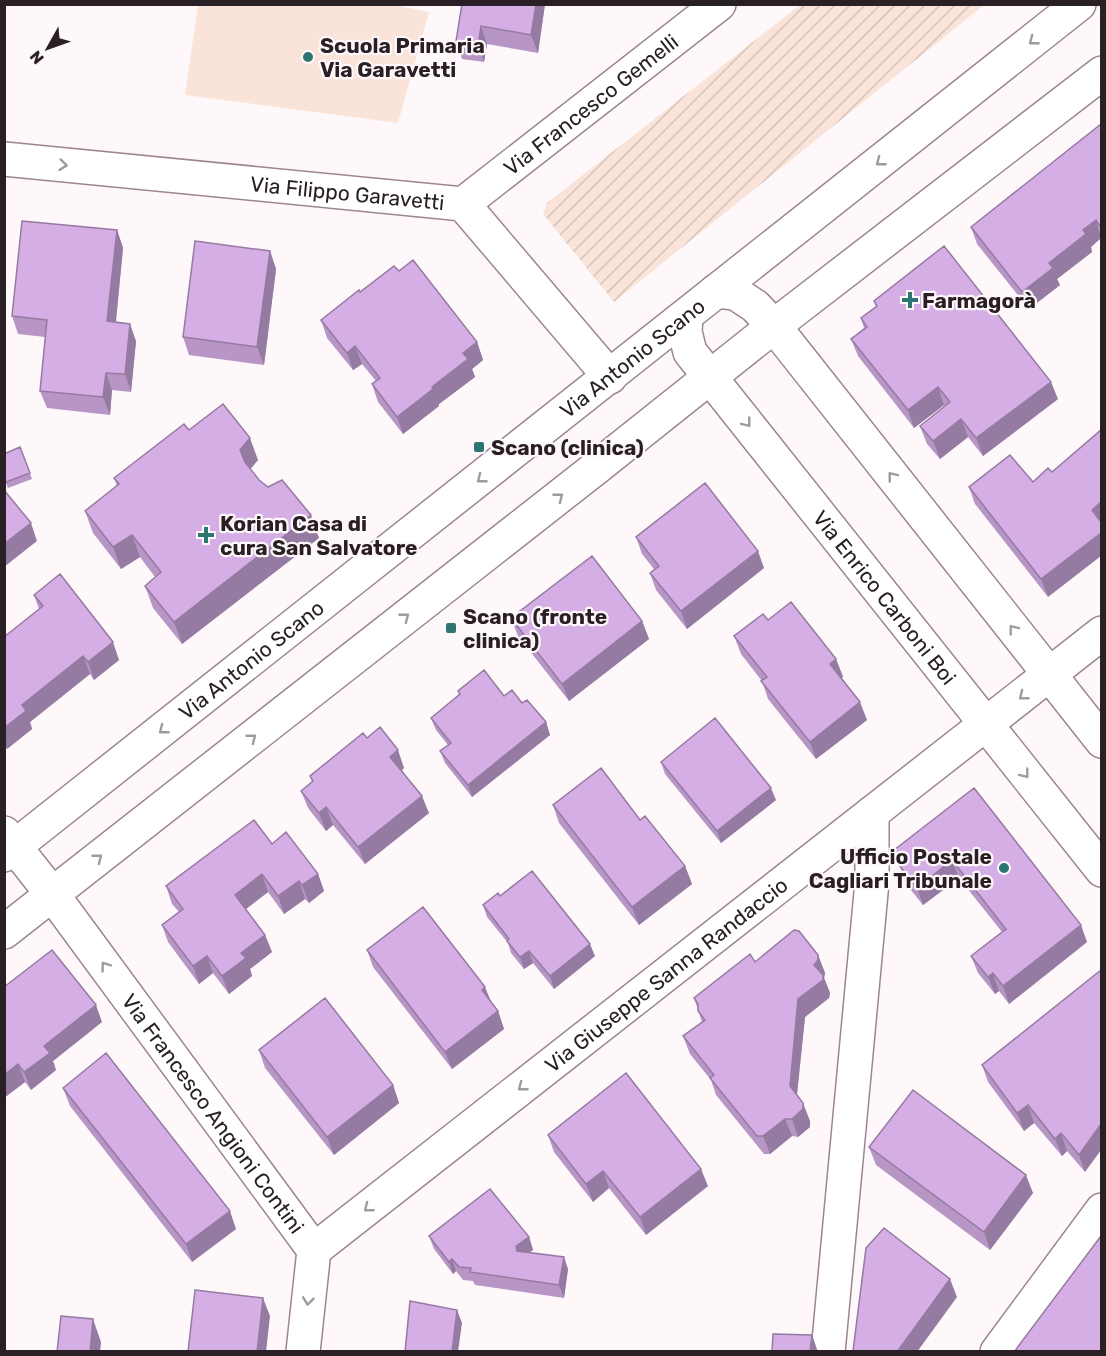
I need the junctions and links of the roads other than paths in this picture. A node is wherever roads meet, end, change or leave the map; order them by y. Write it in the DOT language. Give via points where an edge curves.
graph roads {
  1 [pos="719,4"];
  2 [pos="1079,4"];
  3 [pos="1101,73"];
  4 [pos="4,159"];
  5 [pos="463,204"];
  6 [pos="716,291"];
  7 [pos="686,316"];
  8 [pos="774,326"];
  9 [pos="610,377"];
  10 [pos="711,377"];
  11 [pos="1101,633"];
  12 [pos="1049,675"];
  13 [pos="986,724"];
  14 [pos="1101,741"];
  15 [pos="872,813"];
  16 [pos="8,845"];
  17 [pos="1101,870"];
  18 [pos="52,894"];
  19 [pos="4,932"];
  20 [pos="1101,1210"];
  21 [pos="314,1250"];
  22 [pos="303,1352"];
  23 [pos="828,1352"];
  24 [pos="997,1352"];
  1 -- 5 [label="street, Via Francesco Gemelli"];
  2 -- 6 [label="street, Via Antonio Scano, one-way"];
  3 -- 8 [label="street"];
  4 -- 5 [label="street, Via Filippo Garavetti, one-way"];
  5 -- 9 [label="street, Via Filippo Garavetti"];
  6 -- 7 [label="street, Via Antonio Scano"];
  6 -- 8 [label="street" via="735,293"];
  7 -- 9 [label="street, Via Antonio Scano"];
  7 -- 10 [label="street, Via Enrico Carboni Boi" via="690,352"];
  8 -- 10 [label="street"];
  12 -- 8 [label="street, one-way"];
  9 -- 16 [label="street, Via Antonio Scano, one-way"];
  10 -- 13 [label="street, Via Enrico Carboni Boi, one-way"];
  18 -- 10 [label="street, one-way"];
  11 -- 12 [label="street, Via Giuseppe Sanna Randaccio"];
  12 -- 13 [label="street, Via Giuseppe Sanna Randaccio, one-way"];
  12 -- 14 [label="street"];
  13 -- 15 [label="street, Via Giuseppe Sanna Randaccio"];
  13 -- 17 [label="street, Via Enrico Carboni Boi, one-way"];
  15 -- 21 [label="street, Via Giuseppe Sanna Randaccio, one-way"];
  15 -- 23 [label="street" via="872,882"];
  16 -- 18 [label="street, Via Antonio Scano"];
  18 -- 19 [label="street"];
  21 -- 18 [label="street, Via Francesco Angioni Contini, one-way"];
  20 -- 24 [label="street"];
  21 -- 22 [label="street, Via Francesco Angioni Contini, one-way"];
}
